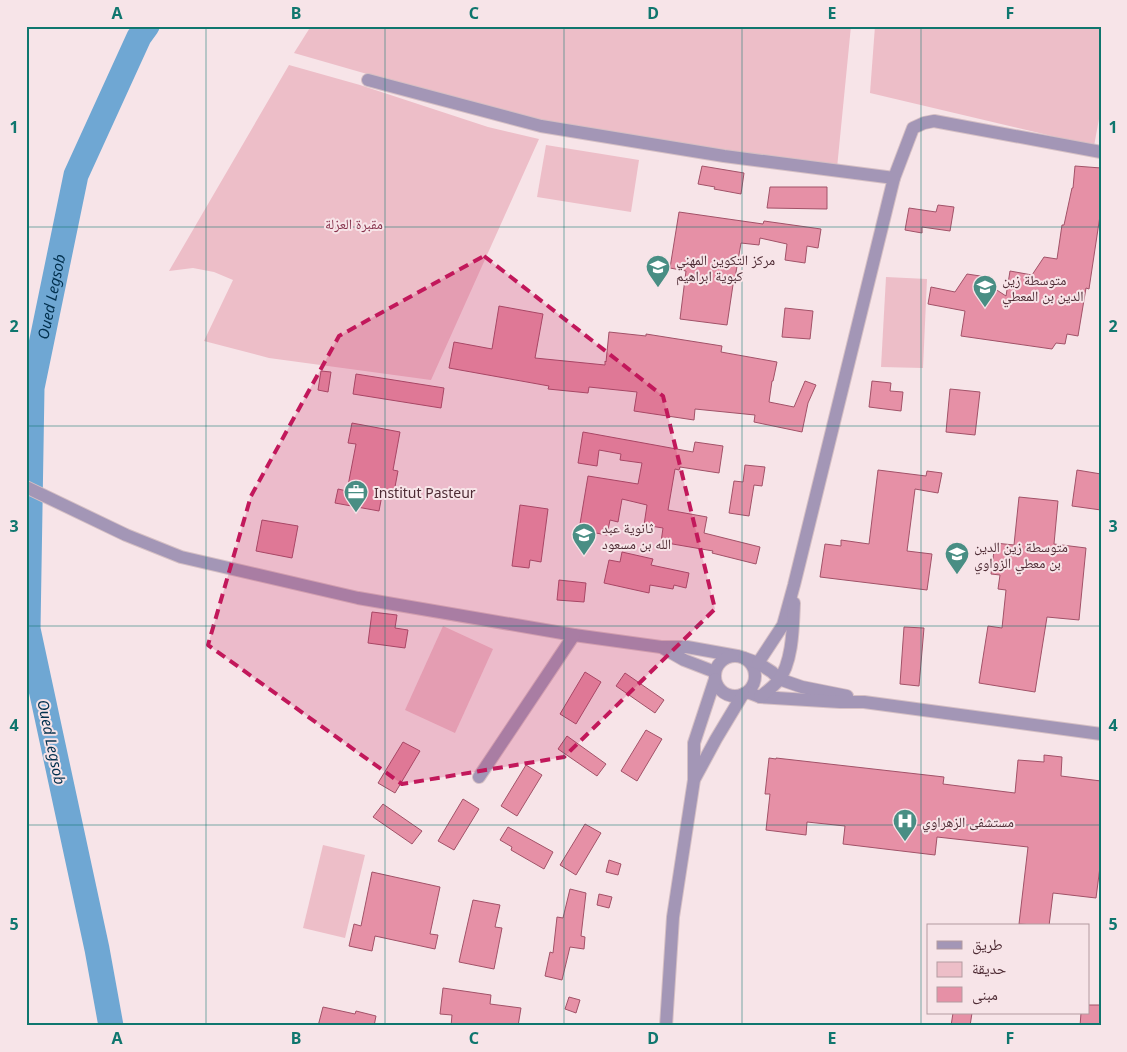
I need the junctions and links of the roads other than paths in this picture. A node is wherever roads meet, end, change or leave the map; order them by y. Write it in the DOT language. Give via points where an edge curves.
graph roads {
  1 [pos="368,80"];
  2 [pos="1101,152"];
  3 [pos="894,178"];
  4 [pos="26,487"];
  5 [pos="794,586"];
  6 [pos="574,635"];
  7 [pos="661,647"];
  8 [pos="741,657"];
  9 [pos="758,663"];
  10 [pos="715,676"];
  11 [pos="780,679"];
  12 [pos="745,693"];
  13 [pos="760,697"];
  14 [pos="864,702"];
  15 [pos="1101,734"];
  16 [pos="479,777"];
  17 [pos="694,780"];
  18 [pos="666,1026"];
  1 -- 3 [label="street" via="541,126 724,156"];
  2 -- 3 [label="street" via="934,121 913,128"];
  3 -- 5 [label="street"];
  4 -- 6 [label="street" via="126,535 181,557 358,598"];
  5 -- 9 [label="street" via="783,625"];
  5 -- 11 [label="street" via="793,631"];
  6 -- 7 [label="street"];
  6 -- 16 [label="street"];
  7 -- 8 [label="street" via="687,647"];
  7 -- 10 [label="street"];
  8 -- 9 [label="street"];
  8 -- 10 [label="street" via="726,658"];
  8 -- 12 [label="street" via="750,662 755,674 752,687"];
  9 -- 11 [label="street"];
  10 -- 12 [label="street" via="717,685 726,693"];
  10 -- 17 [label="street" via="694,743"];
  11 -- 13 [label="street"];
  11 -- 14 [label="street"];
  12 -- 13 [label="street"];
  12 -- 17 [label="street"];
  13 -- 14 [label="street"];
  14 -- 15 [label="street"];
  17 -- 18 [label="street" via="673,917"];
}
